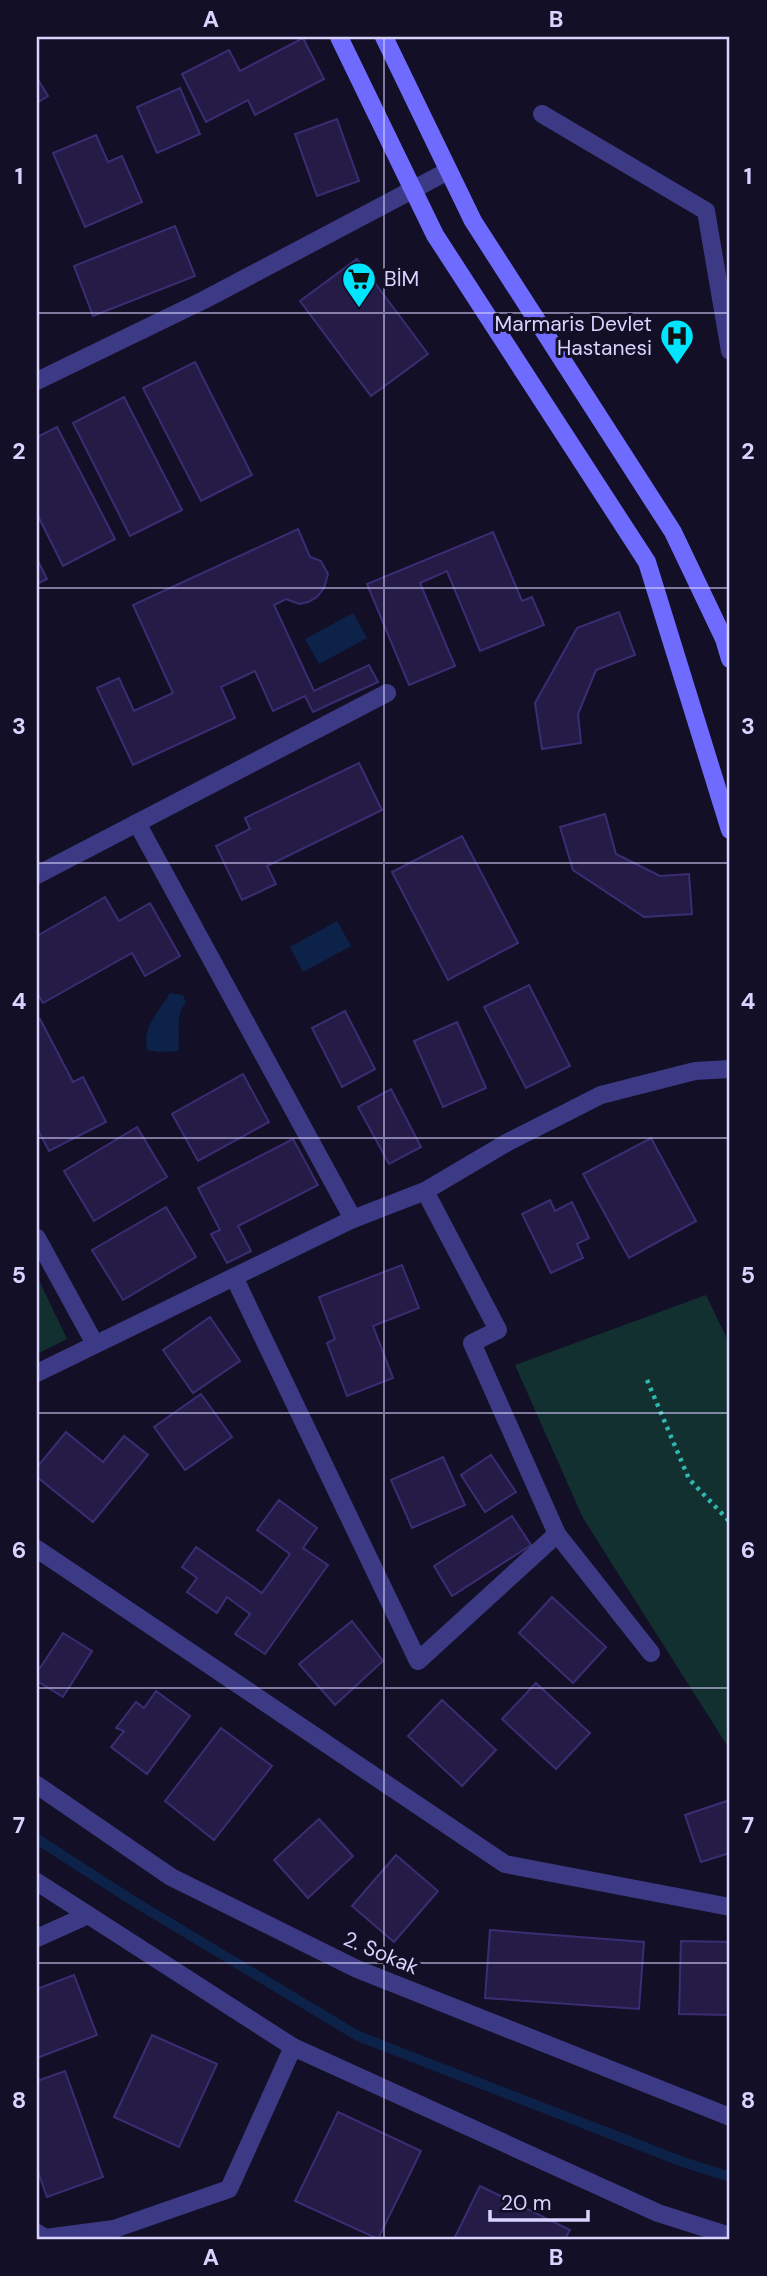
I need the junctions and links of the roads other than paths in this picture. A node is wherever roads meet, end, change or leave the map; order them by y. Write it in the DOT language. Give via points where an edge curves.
graph roads {
  1 [pos="339,37"];
  2 [pos="384,37"];
  3 [pos="542,114"];
  4 [pos="448,170"];
  5 [pos="412,188"];
  6 [pos="730,351"];
  7 [pos="37,381"];
  8 [pos="730,659"];
  9 [pos="387,693"];
  10 [pos="137,823"];
  11 [pos="730,830"];
  12 [pos="37,875"];
  13 [pos="730,1069"];
  14 [pos="425,1191"];
  15 [pos="353,1219"];
  16 [pos="37,1238"];
  17 [pos="234,1277"];
  18 [pos="95,1344"];
  19 [pos="37,1373"];
  20 [pos="556,1534"];
  21 [pos="37,1549"];
  22 [pos="651,1653"];
  23 [pos="37,1785"];
  24 [pos="37,1882"];
  25 [pos="730,1907"];
  26 [pos="88,1915"];
  27 [pos="37,1938"];
  28 [pos="293,2047"];
  29 [pos="730,2117"];
  30 [pos="727,2231"];
  31 [pos="37,2233"];
  1 -- 5 [label="street"];
  2 -- 4 [label="street"];
  3 -- 6 [label="street" via="706,211"];
  4 -- 5 [label="street"];
  4 -- 8 [label="street" via="473,221 673,532"];
  5 -- 7 [label="street" via="204,300"];
  5 -- 11 [label="street" via="435,235 648,562"];
  9 -- 10 [label="street"];
  10 -- 12 [label="street"];
  10 -- 15 [label="street"];
  13 -- 14 [label="street" via="695,1071 601,1095"];
  14 -- 15 [label="street"];
  14 -- 20 [label="street" via="498,1330 472,1343"];
  15 -- 17 [label="street"];
  16 -- 18 [label="street"];
  17 -- 18 [label="street"];
  17 -- 20 [label="street" via="418,1661"];
  18 -- 19 [label="street"];
  20 -- 22 [label="street"];
  21 -- 25 [label="street" via="505,1864"];
  23 -- 29 [label="street, 2. Sokak" via="171,1877 357,1969"];
  24 -- 26 [label="street"];
  26 -- 27 [label="street"];
  26 -- 28 [label="street"];
  28 -- 30 [label="street" via="658,2213"];
  28 -- 31 [label="street" via="229,2189 114,2229 45,2238"];
}
